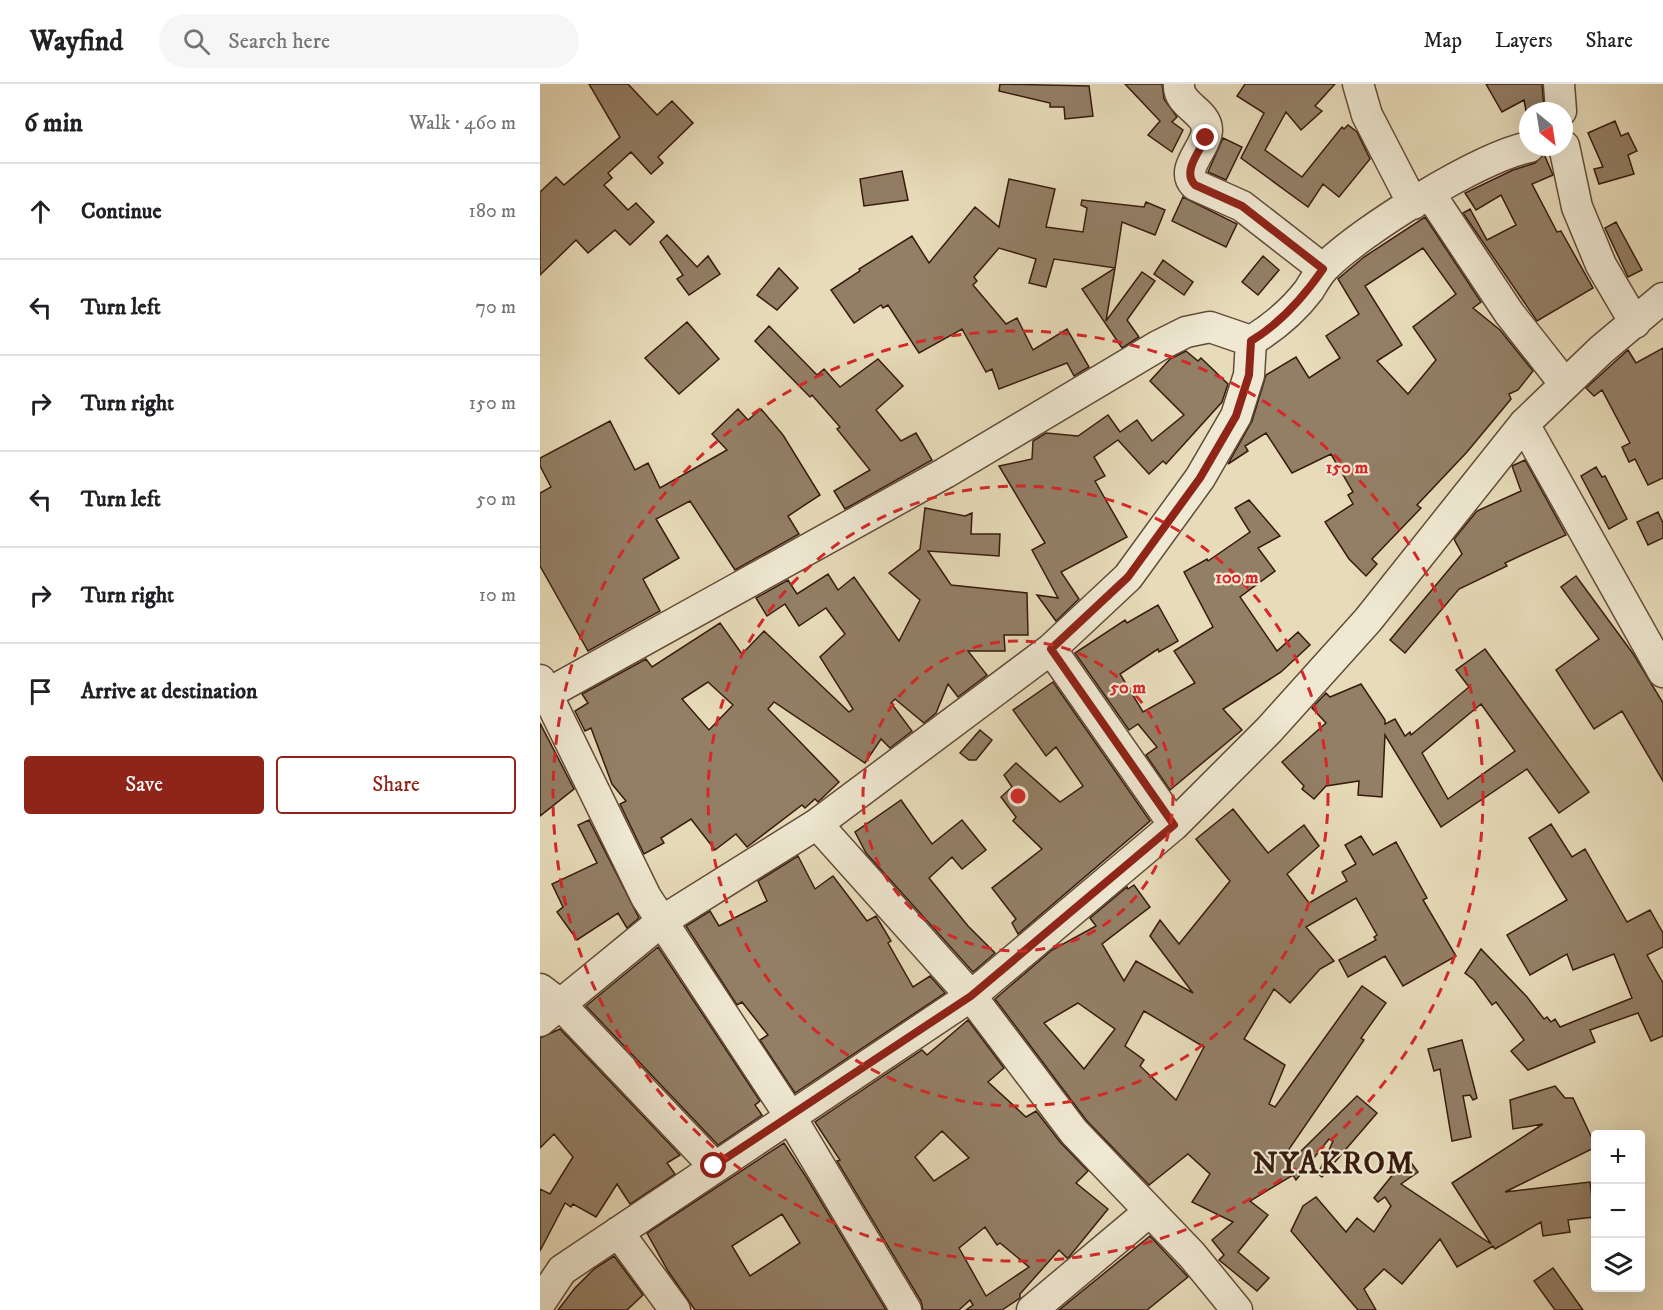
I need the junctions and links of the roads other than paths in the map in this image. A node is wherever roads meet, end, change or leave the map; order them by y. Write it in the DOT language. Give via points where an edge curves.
graph roads {
  1 [pos="1179,84"];
  2 [pos="1358,84"];
  3 [pos="1559,84"];
  4 [pos="1560,102"];
  5 [pos="1519,151"];
  6 [pos="1566,156"];
  7 [pos="1422,199"];
  8 [pos="1323,269"];
  9 [pos="1654,311"];
  10 [pos="1251,341"];
  11 [pos="1564,383"];
  12 [pos="1524,424"];
  13 [pos="1051,649"];
  14 [pos="1663,672"];
  15 [pos="544,687"];
  16 [pos="817,824"];
  17 [pos="1174,825"];
  18 [pos="662,921"];
  19 [pos="971,996"];
  20 [pos="547,1005"];
  21 [pos="790,1116"];
  22 [pos="714,1166"];
  23 [pos="1150,1211"];
  24 [pos="618,1232"];
  25 [pos="551,1265"];
  26 [pos="540,1303"];
  27 [pos="675,1310"];
  28 [pos="906,1310"];
  29 [pos="1032,1310"];
  30 [pos="1237,1310"];
  1 -- 8 [label="street" via="1182,98 1207,128 1188,173 1190,179 1195,185 1242,206"];
  2 -- 7 [label="street" via="1367,115"];
  3 -- 4 [label="street"];
  5 -- 7 [label="street" via="1480,166"];
  6 -- 9 [label="street" via="1577,207 1601,265"];
  7 -- 8 [label="street" via="1344,249"];
  7 -- 11 [label="street"];
  8 -- 10 [label="street" via="1275,327"];
  9 -- 11 [label="street"];
  10 -- 13 [label="street" via="1249,375 1236,416 1200,478 1128,577"];
  10 -- 15 [label="street" via="1210,327 1186,332 945,473"];
  11 -- 12 [label="street"];
  12 -- 14 [label="street"];
  12 -- 17 [label="street" via="1368,620 1269,730"];
  13 -- 16 [label="street"];
  13 -- 17 [label="street"];
  15 -- 18 [label="street" via="646,897"];
  16 -- 18 [label="street"];
  16 -- 19 [label="street"];
  17 -- 19 [label="street"];
  18 -- 20 [label="street"];
  18 -- 21 [label="street"];
  19 -- 21 [label="street"];
  19 -- 23 [label="street" via="1074,1132"];
  20 -- 22 [label="street"];
  21 -- 22 [label="street"];
  21 -- 28 [label="street"];
  22 -- 24 [label="street"];
  23 -- 29 [label="street"];
  23 -- 30 [label="street"];
  24 -- 25 [label="street"];
  24 -- 27 [label="street"];
  25 -- 26 [label="street"];
}
